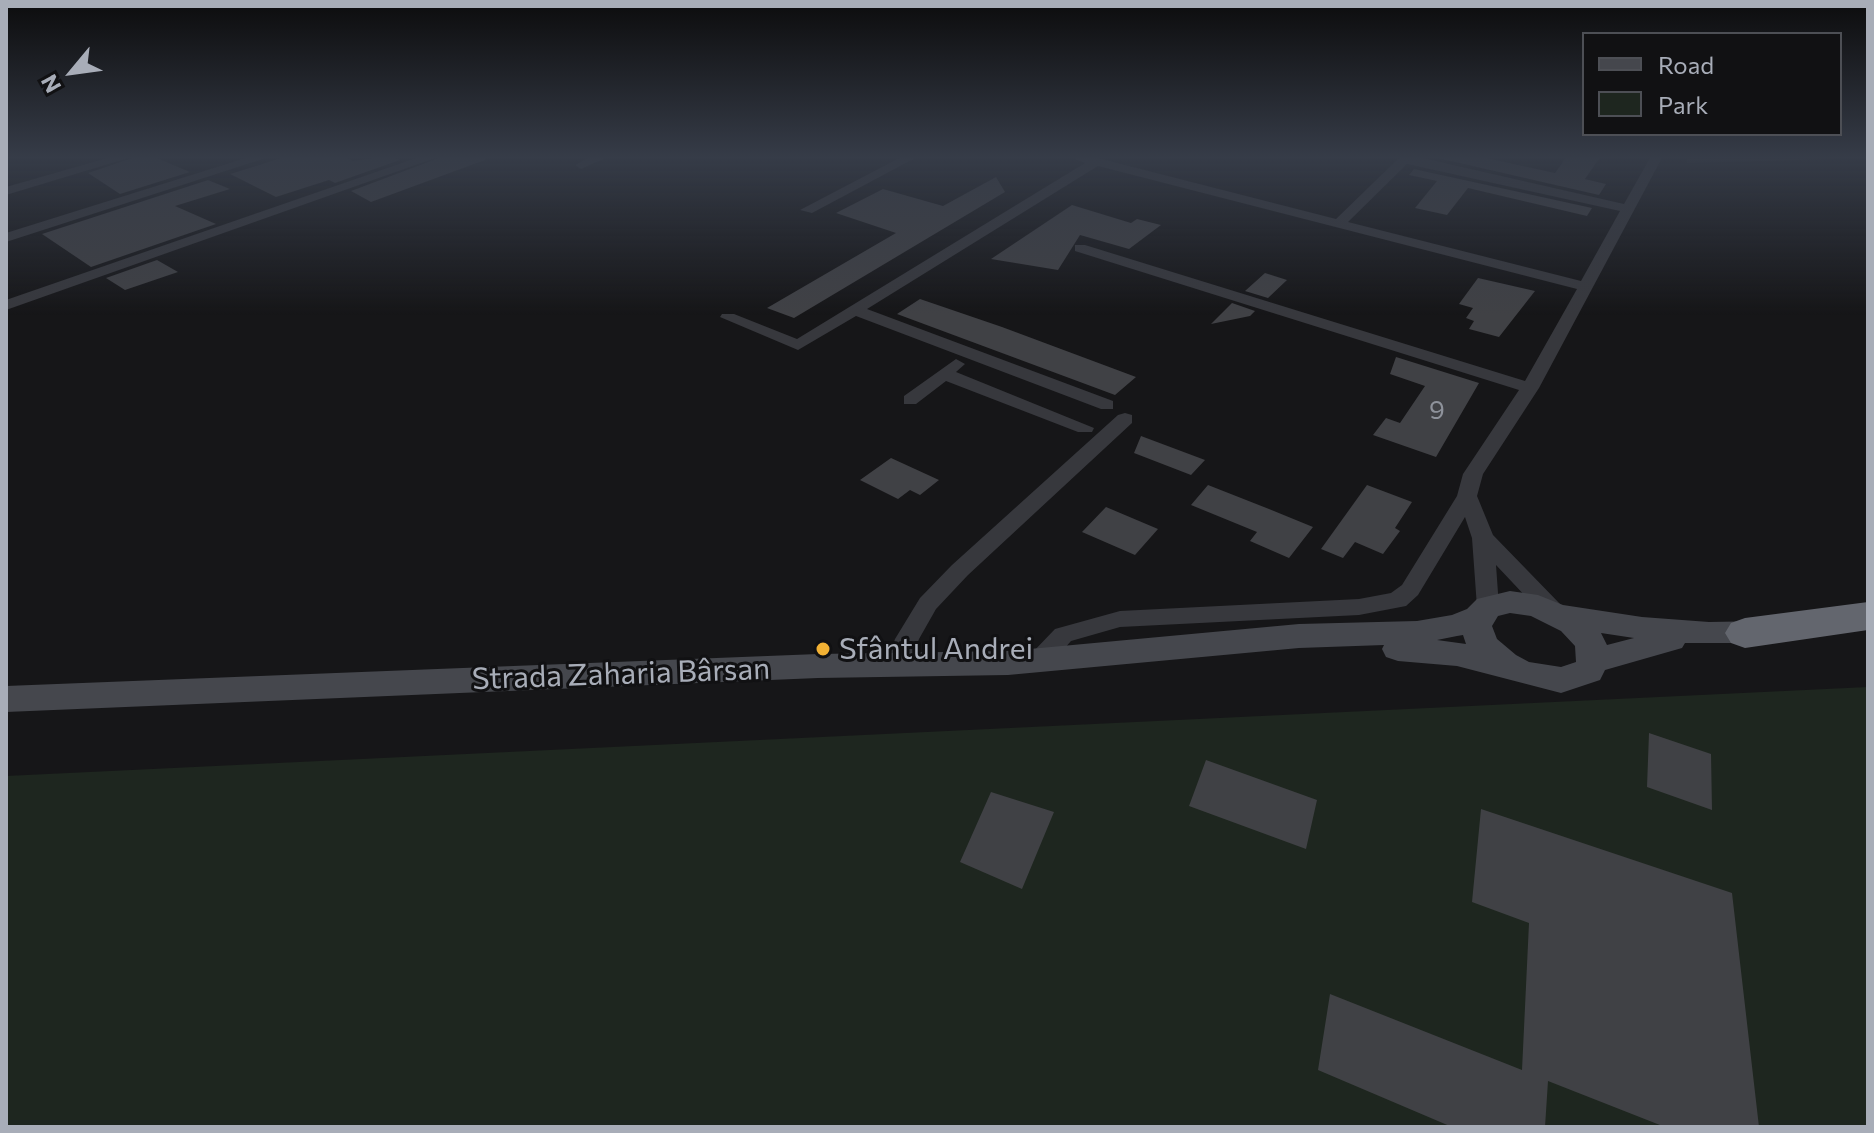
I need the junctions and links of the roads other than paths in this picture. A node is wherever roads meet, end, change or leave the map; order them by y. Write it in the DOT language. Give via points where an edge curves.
graph roads {
  1 [pos="98,209"];
  2 [pos="283,209"];
  3 [pos="1024,209"];
  4 [pos="1282,209"];
  5 [pos="1354,209"];
  6 [pos="1630,209"];
  7 [pos="1338,224"];
  8 [pos="6,238"];
  9 [pos="1080,248"];
  10 [pos="1588,287"];
  11 [pos="6,305"];
  12 [pos="854,310"];
  13 [pos="728,317"];
  14 [pos="969,354"];
  15 [pos="944,374"];
  16 [pos="1530,388"];
  17 [pos="910,400"];
  18 [pos="1107,405"];
  19 [pos="1125,419"];
  20 [pos="1085,428"];
  21 [pos="1467,496"];
  22 [pos="1483,538"];
  23 [pos="1483,612"];
  24 [pos="1556,613"];
  25 [pos="1868,616"];
  26 [pos="1868,628"];
  27 [pos="1727,633"];
  28 [pos="1868,638"];
  29 [pos="1236,642"];
  30 [pos="1040,660"];
  31 [pos="1594,661"];
  32 [pos="899,663"];
  33 [pos="1504,664"];
  34 [pos="6,699"];
  1 -- 8 [label="street"];
  2 -- 11 [label="street"];
  3 -- 12 [label="street"];
  4 -- 7 [label="street"];
  5 -- 7 [label="street"];
  6 -- 10 [label="street"];
  7 -- 10 [label="street"];
  9 -- 16 [label="street"];
  10 -- 16 [label="street"];
  12 -- 13 [label="street" via="798,345"];
  12 -- 14 [label="street"];
  14 -- 15 [label="street"];
  14 -- 18 [label="street"];
  15 -- 17 [label="street"];
  15 -- 20 [label="street"];
  16 -- 21 [label="street" via="1480,461"];
  19 -- 32 [label="street" via="928,604"];
  21 -- 22 [label="street"];
  21 -- 30 [label="street" via="1410,590 1398,600 1359,607 1120,619 1063,635"];
  22 -- 23 [label="street"];
  22 -- 24 [label="street"];
  23 -- 24 [label="main road" via="1524,603"];
  23 -- 29 [label="main road" via="1417,633"];
  23 -- 33 [label="main road" via="1476,626 1483,645"];
  24 -- 27 [label="main road" via="1622,626"];
  24 -- 31 [label="main road" via="1590,642"];
  25 -- 27 [label="highway"];
  26 -- 27 [label="main road"];
  27 -- 28 [label="highway"];
  27 -- 31 [label="main road" via="1650,644"];
  29 -- 30 [label="main road, Strada Zaharia Bârsan"];
  29 -- 33 [label="main road" via="1416,649"];
  30 -- 32 [label="main road, Strada Zaharia Bârsan"];
  31 -- 33 [label="main road" via="1588,671 1561,680 1542,679"];
  32 -- 34 [label="main road, Strada Zaharia Bârsan"];
}
